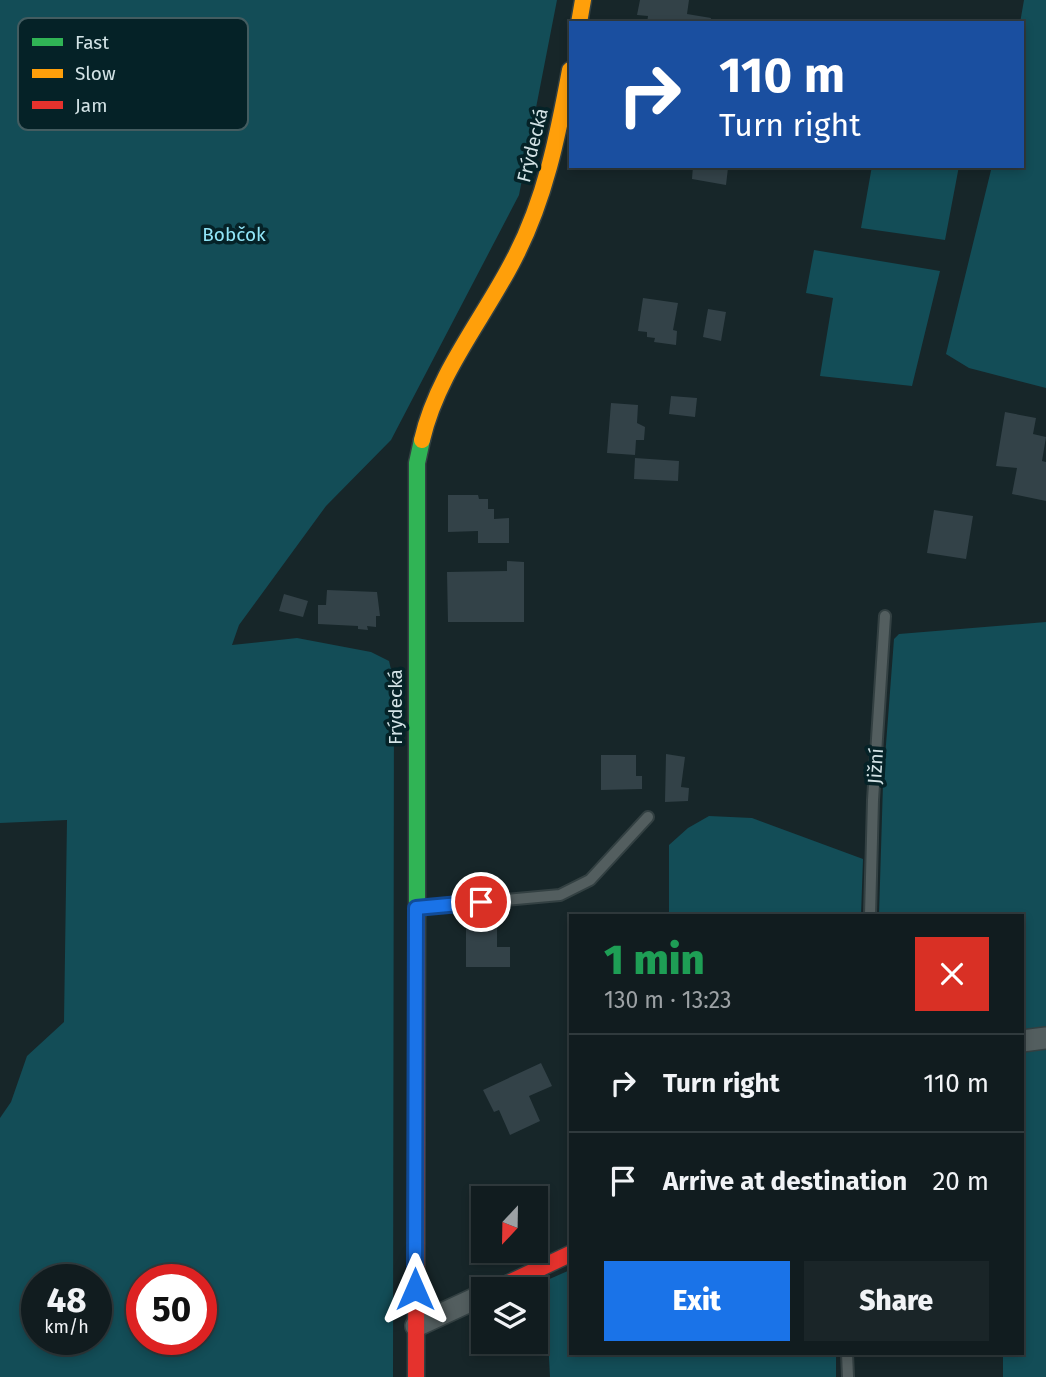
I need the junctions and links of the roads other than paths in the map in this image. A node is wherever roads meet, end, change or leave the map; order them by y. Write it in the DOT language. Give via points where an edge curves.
graph roads {
  1 [pos="583,0"];
  2 [pos="579,21"];
  3 [pos="569,75"];
  4 [pos="885,616"];
  5 [pos="648,817"];
  6 [pos="416,908"];
  7 [pos="870,914"];
  8 [pos="1046,1038"];
  9 [pos="1024,1041"];
  10 [pos="569,1254"];
  11 [pos="521,1277"];
  12 [pos="471,1301"];
  13 [pos="416,1326"];
  14 [pos="848,1355"];
  15 [pos="416,1377"];
  16 [pos="848,1377"];
  1 -- 2 [label="main road"];
  3 -- 6 [label="main road, Frýdecká" via="549,169 532,221 436,395 419,448 415,502"];
  4 -- 7 [label="lane, Jižní"];
  5 -- 6 [label="lane" via="590,880 560,895"];
  6 -- 13 [label="main road, Frýdecká"];
  8 -- 9 [label="street"];
  10 -- 11 [label="main road"];
  12 -- 13 [label="street"];
  13 -- 15 [label="main road, Frýdecká"];
  14 -- 16 [label="lane"];
}
